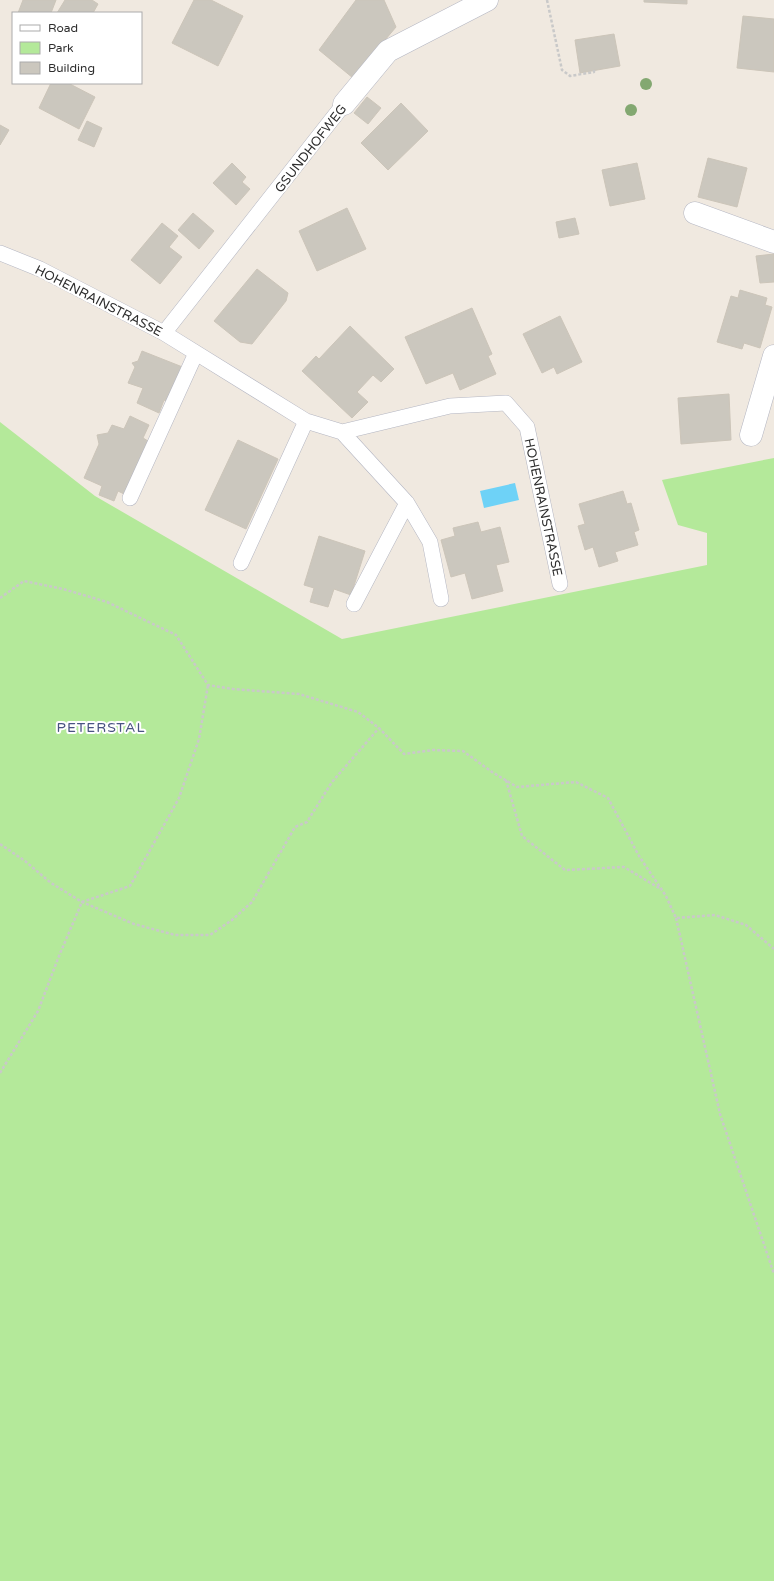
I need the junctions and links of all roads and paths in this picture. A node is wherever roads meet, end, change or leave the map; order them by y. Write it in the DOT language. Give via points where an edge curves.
graph roads {
  1 [pos="487,0"];
  2 [pos="546,0"];
  3 [pos="594,70"];
  4 [pos="344,104"];
  5 [pos="695,213"];
  6 [pos="774,242"];
  7 [pos="0,253"];
  8 [pos="164,333"];
  9 [pos="196,353"];
  10 [pos="774,356"];
  11 [pos="306,421"];
  12 [pos="342,432"];
  13 [pos="751,435"];
  14 [pos="130,498"];
  15 [pos="407,504"];
  16 [pos="240,563"];
  17 [pos="560,584"];
  18 [pos="0,598"];
  19 [pos="441,599"];
  20 [pos="354,604"];
  21 [pos="208,685"];
  22 [pos="379,728"];
  23 [pos="506,780"];
  24 [pos="0,844"];
  25 [pos="661,889"];
  26 [pos="82,902"];
  27 [pos="676,918"];
  28 [pos="774,949"];
  29 [pos="0,1073"];
  30 [pos="774,1274"];
  1 -- 4 [label="street, GSUNDHOFWEG" via="388,51"];
  2 -- 3 [label="path" via="562,70 570,76"];
  4 -- 8 [label="lane, GSUNDHOFWEG"];
  5 -- 6 [label="street"];
  7 -- 8 [label="lane, HOHENRAINSTRASSE" via="40,269"];
  8 -- 9 [label="lane, HOHENRAINSTRASSE"];
  9 -- 11 [label="lane, HOHENRAINSTRASSE"];
  9 -- 14 [label="lane"];
  10 -- 13 [label="street"];
  11 -- 12 [label="lane, HOHENRAINSTRASSE"];
  11 -- 16 [label="lane"];
  12 -- 15 [label="lane"];
  12 -- 17 [label="lane, HOHENRAINSTRASSE" via="450,406 506,403 527,427"];
  15 -- 19 [label="lane" via="430,542"];
  15 -- 20 [label="lane"];
  18 -- 21 [label="path" via="24,581 62,588 107,602 176,635"];
  21 -- 22 [label="path" via="299,694 358,712"];
  21 -- 26 [label="path" via="199,739 179,798 130,886"];
  22 -- 23 [label="path" via="404,754 433,750 463,751"];
  22 -- 26 [label="path" via="332,782 307,822 295,827 252,902 232,920 210,934 176,935 134,924"];
  23 -- 25 [label="path" via="517,787 576,782 608,798 639,856"];
  23 -- 25 [label="path" via="522,836 565,870 624,867"];
  24 -- 26 [label="path" via="51,883"];
  25 -- 27 [label="path"];
  26 -- 29 [label="path" via="38,1011"];
  27 -- 28 [label="path" via="715,916 746,925"];
  27 -- 30 [label="path" via="720,1114"];
}
